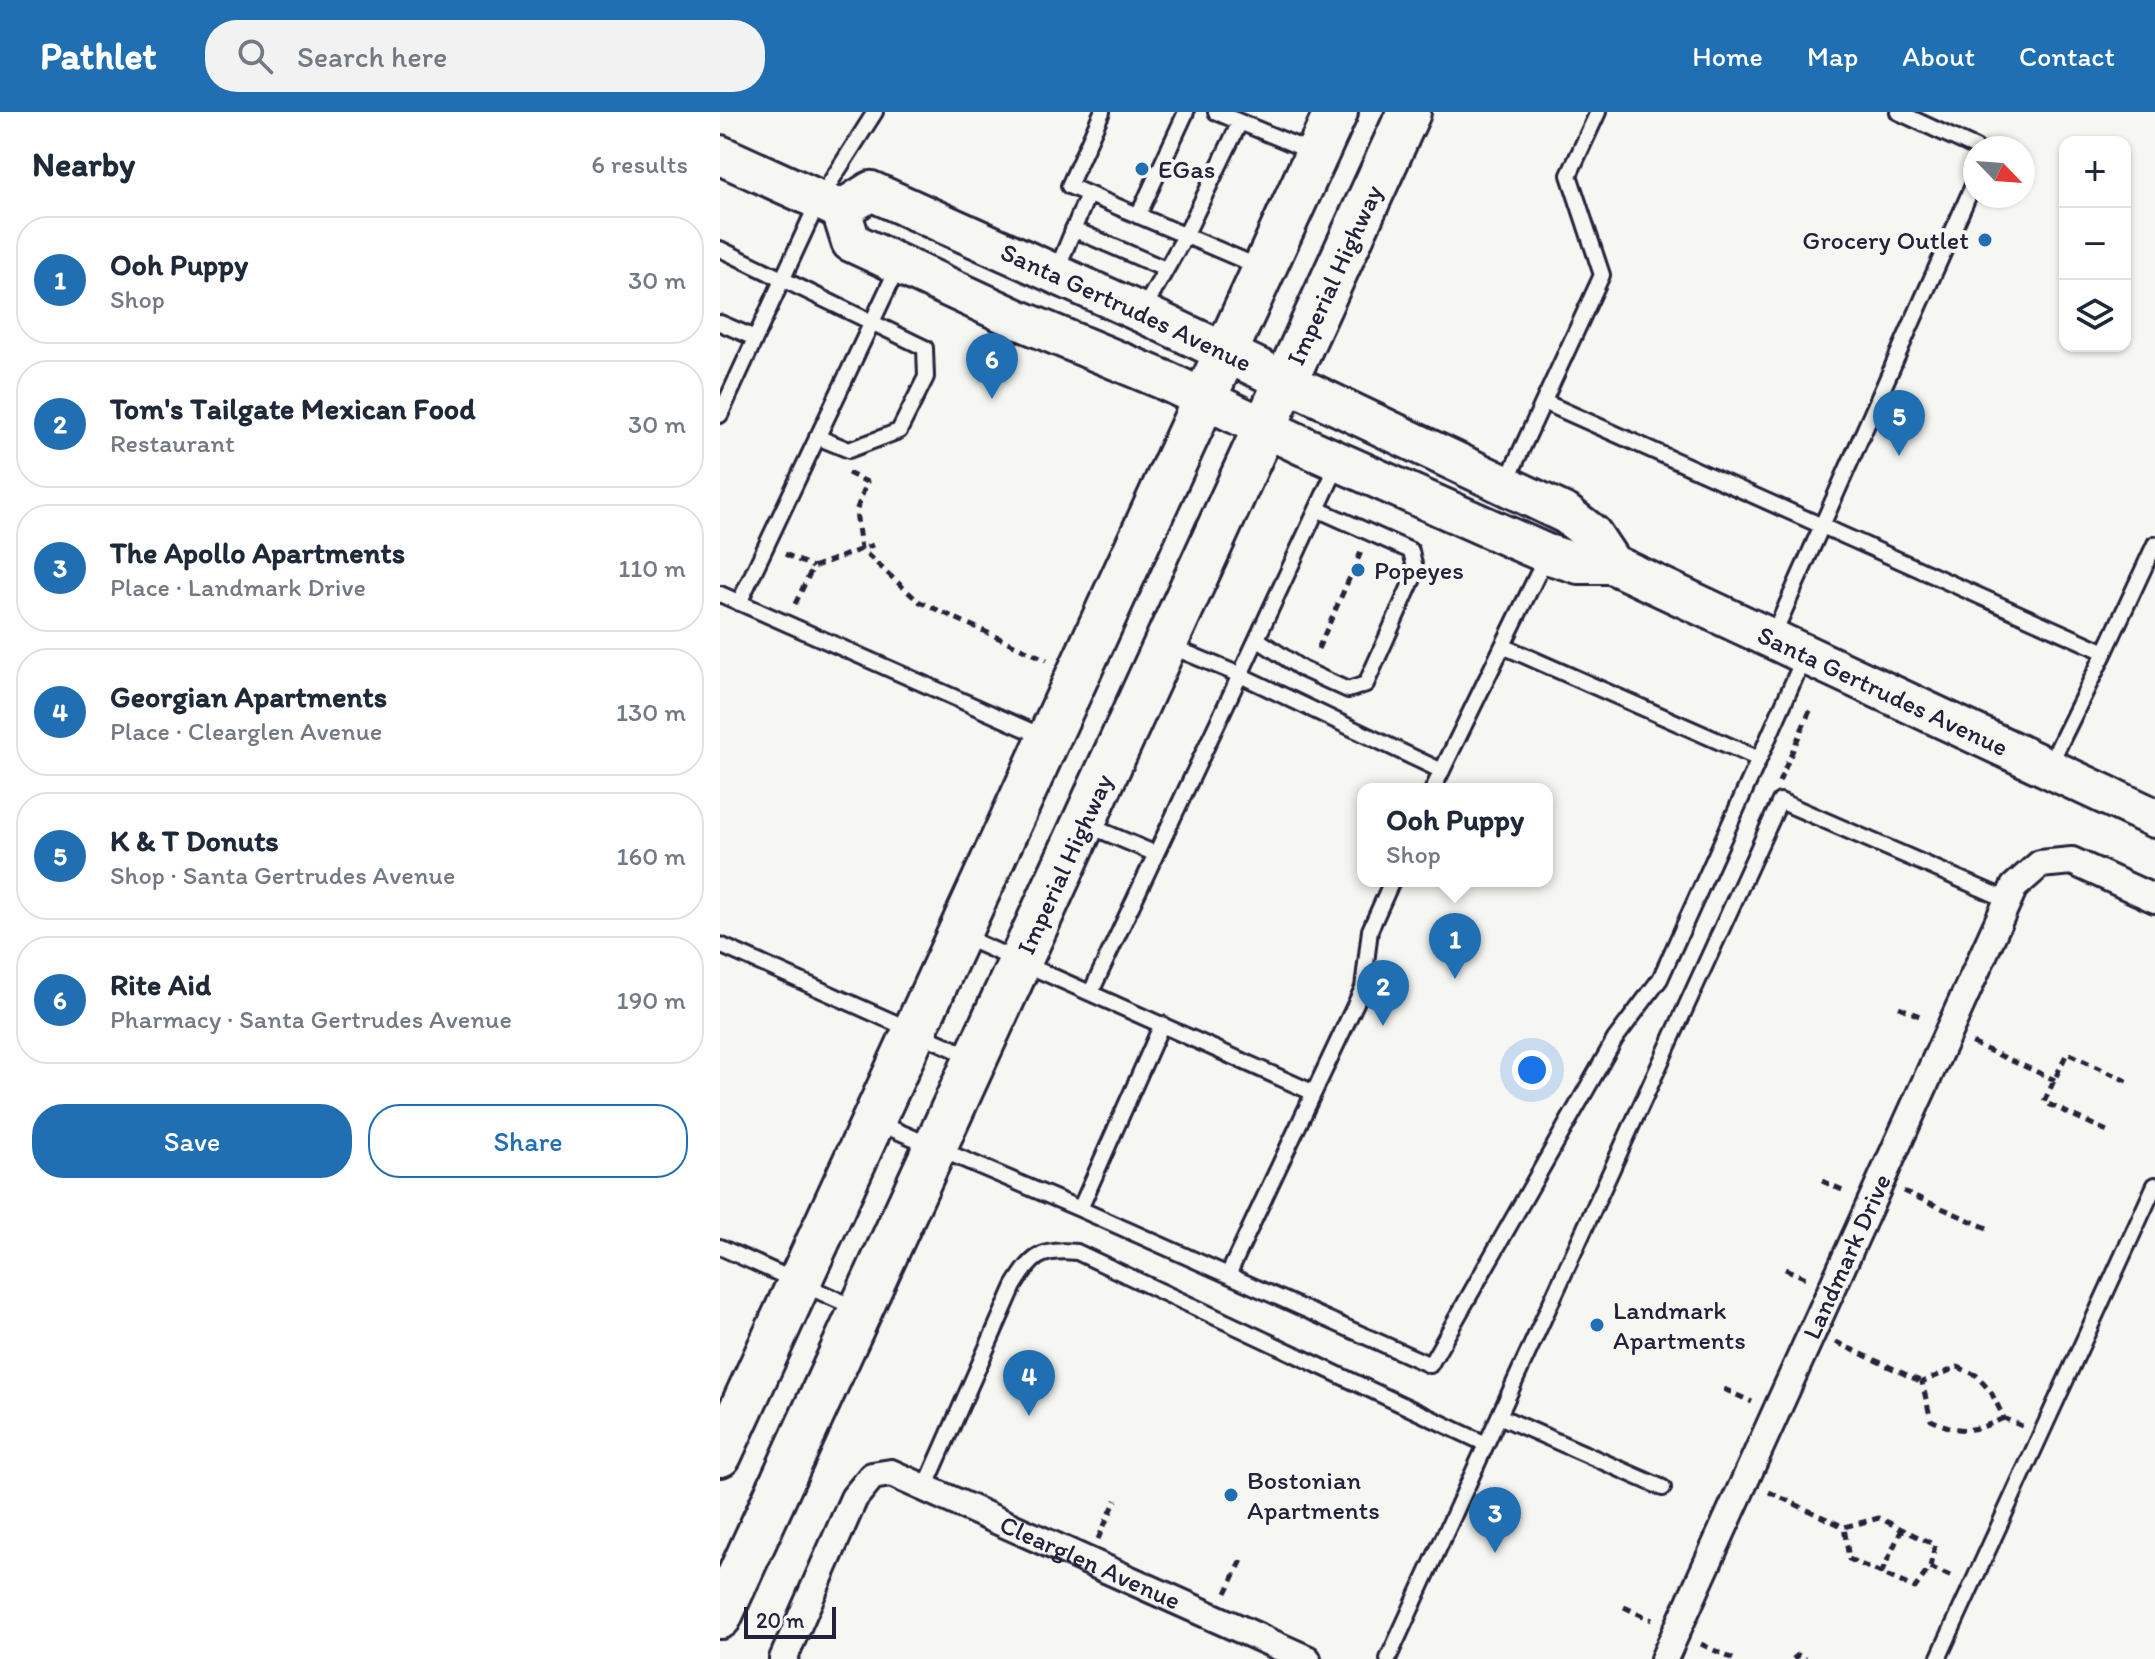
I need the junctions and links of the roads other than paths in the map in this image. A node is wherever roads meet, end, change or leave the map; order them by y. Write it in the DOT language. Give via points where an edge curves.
graph roads {
  1 [pos="875,112"];
  2 [pos="1102,112"];
  3 [pos="1186,112"];
  4 [pos="1216,112"];
  5 [pos="1336,112"];
  6 [pos="1409,112"];
  7 [pos="1598,112"];
  8 [pos="1898,112"];
  9 [pos="1240,122"];
  10 [pos="1963,142"];
  11 [pos="1317,154"];
  12 [pos="720,155"];
  13 [pos="1088,194"];
  14 [pos="830,205"];
  15 [pos="1963,208"];
  16 [pos="1138,216"];
  17 [pos="1073,229"];
  18 [pos="1185,236"];
  19 [pos="720,249"];
  20 [pos="899,264"];
  21 [pos="1165,269"];
  22 [pos="1263,269"];
  23 [pos="1055,274"];
  24 [pos="783,278"];
  25 [pos="1142,313"];
  26 [pos="872,322"];
  27 [pos="720,323"];
  28 [pos="755,338"];
  29 [pos="1224,354"];
  30 [pos="1285,382"];
  31 [pos="1204,398"];
  32 [pos="1544,402"];
  33 [pos="720,415"];
  34 [pos="1265,427"];
  35 [pos="817,437"];
  36 [pos="1339,462"];
  37 [pos="1506,483"];
  38 [pos="1317,509"];
  39 [pos="1822,526"];
  40 [pos="2155,544"];
  41 [pos="1547,554"];
  42 [pos="1612,564"];
  43 [pos="720,594"];
  44 [pos="739,603"];
  45 [pos="1257,639"];
  46 [pos="1771,639"];
  47 [pos="1166,644"];
  48 [pos="1503,646"];
  49 [pos="2105,652"];
  50 [pos="1805,655"];
  51 [pos="1240,675"];
  52 [pos="1048,739"];
  53 [pos="1759,759"];
  54 [pos="2048,768"];
  55 [pos="1442,771"];
  56 [pos="1436,783"];
  57 [pos="2155,818"];
  58 [pos="1084,823"];
  59 [pos="1156,854"];
  60 [pos="1389,887"];
  61 [pos="2155,899"];
  62 [pos="2008,900"];
  63 [pos="959,934"];
  64 [pos="720,945"];
  65 [pos="1021,962"];
  66 [pos="1091,992"];
  67 [pos="1162,1024"];
  68 [pos="914,1031"];
  69 [pos="976,1059"];
  70 [pos="1312,1092"];
  71 [pos="873,1121"];
  72 [pos="936,1147"];
  73 [pos="2155,1185"];
  74 [pos="1080,1209"];
  75 [pos="720,1247"];
  76 [pos="1228,1275"];
  77 [pos="799,1282"];
  78 [pos="860,1310"];
  79 [pos="1499,1416"];
  80 [pos="1486,1444"];
  81 [pos="720,1455"];
  82 [pos="925,1488"];
  83 [pos="1663,1488"];
  84 [pos="720,1617"];
  85 [pos="783,1659"];
  86 [pos="1307,1659"];
  87 [pos="1388,1659"];
  88 [pos="1664,1659"];
  89 [pos="1938,1659"];
  1 -- 14 [label="lane"];
  2 -- 13 [label="lane" via="1069,186"];
  3 -- 16 [label="lane"];
  4 -- 9 [label="lane"];
  5 -- 11 [label="main road"];
  6 -- 30 [label="main road, Imperial Highway"];
  7 -- 32 [label="lane" via="1569,175 1602,275"];
  8 -- 10 [label="lane"];
  9 -- 11 [label="lane"];
  9 -- 18 [label="lane"];
  11 -- 22 [label="main road"];
  12 -- 14 [label="main road"];
  13 -- 16 [label="lane"];
  13 -- 17 [label="lane"];
  14 -- 20 [label="main road, Santa Gertrudes Avenue" via="851,242"];
  14 -- 23 [label="main road, Santa Gertrudes Avenue" via="871,191"];
  14 -- 24 [label="lane"];
  15 -- 39 [label="lane"];
  16 -- 18 [label="lane"];
  17 -- 21 [label="lane"];
  17 -- 23 [label="lane"];
  18 -- 21 [label="lane"];
  18 -- 22 [label="lane"];
  19 -- 24 [label="lane"];
  20 -- 26 [label="lane"];
  20 -- 31 [label="main road, Santa Gertrudes Avenue"];
  21 -- 25 [label="lane"];
  22 -- 29 [label="main road"];
  23 -- 25 [label="main road, Santa Gertrudes Avenue"];
  24 -- 26 [label="lane"];
  24 -- 28 [label="lane"];
  25 -- 29 [label="main road, Santa Gertrudes Avenue"];
  26 -- 35 [label="lane"];
  26 -- 35 [label="lane" via="925,348 926,377 899,431 849,450"];
  27 -- 28 [label="lane"];
  28 -- 33 [label="lane"];
  29 -- 30 [label="main road, Santa Gertrudes Avenue"];
  29 -- 31 [label="main road"];
  30 -- 34 [label="main road, Imperial Highway"];
  30 -- 37 [label="main road, Santa Gertrudes Avenue"];
  31 -- 34 [label="main road, Santa Gertrudes Avenue"];
  31 -- 52 [label="main road"];
  32 -- 37 [label="lane"];
  32 -- 39 [label="lane"];
  34 -- 36 [label="main road, Santa Gertrudes Avenue"];
  34 -- 47 [label="main road, Imperial Highway"];
  35 -- 44 [label="lane"];
  36 -- 38 [label="lane"];
  36 -- 41 [label="main road, Santa Gertrudes Avenue"];
  37 -- 42 [label="main road, Santa Gertrudes Avenue" via="1566,514 1592,534"];
  38 -- 45 [label="lane"];
  38 -- 45 [label="lane" via="1411,551 1416,572 1366,684 1348,690 1302,669"];
  39 -- 46 [label="lane"];
  39 -- 49 [label="lane"];
  40 -- 49 [label="lane"];
  41 -- 42 [label="main road, Santa Gertrudes Avenue" via="1579,564"];
  41 -- 48 [label="lane"];
  42 -- 46 [label="main road, Santa Gertrudes Avenue"];
  43 -- 44 [label="lane"];
  44 -- 52 [label="lane"];
  45 -- 51 [label="lane"];
  46 -- 50 [label="main road, Santa Gertrudes Avenue"];
  47 -- 51 [label="lane"];
  47 -- 58 [label="main road, Imperial Highway"];
  48 -- 53 [label="lane"];
  48 -- 55 [label="lane"];
  49 -- 54 [label="lane"];
  50 -- 53 [label="lane"];
  50 -- 54 [label="main road, Santa Gertrudes Avenue"];
  51 -- 55 [label="lane"];
  51 -- 59 [label="lane"];
  52 -- 63 [label="main road"];
  53 -- 76 [label="lane" via="1660,979 1615,1039 1430,1365"];
  54 -- 57 [label="main road, Santa Gertrudes Avenue"];
  55 -- 56 [label="lane"];
  58 -- 59 [label="lane"];
  58 -- 65 [label="main road, Imperial Highway"];
  59 -- 66 [label="lane"];
  60 -- 70 [label="lane" via="1370,930 1363,988"];
  61 -- 62 [label="street, Landmark Drive" via="2072,861 2040,864 2014,887"];
  62 -- 79 [label="lane" via="1780,801"];
  62 -- 88 [label="street, Landmark Drive"];
  63 -- 65 [label="lane"];
  63 -- 68 [label="main road"];
  64 -- 68 [label="lane"];
  65 -- 66 [label="lane"];
  65 -- 69 [label="main road, Imperial Highway"];
  66 -- 67 [label="lane"];
  67 -- 70 [label="lane"];
  67 -- 74 [label="lane"];
  68 -- 69 [label="lane"];
  68 -- 71 [label="main road"];
  69 -- 72 [label="main road, Imperial Highway"];
  70 -- 76 [label="lane"];
  71 -- 72 [label="lane"];
  71 -- 77 [label="main road"];
  72 -- 74 [label="lane"];
  72 -- 78 [label="main road, Imperial Highway"];
  73 -- 89 [label="lane"];
  74 -- 76 [label="lane"];
  75 -- 77 [label="lane"];
  77 -- 78 [label="lane"];
  77 -- 81 [label="main road"];
  78 -- 84 [label="main road, Imperial Highway"];
  79 -- 80 [label="lane"];
  79 -- 83 [label="lane"];
  80 -- 82 [label="lane" via="1077,1252 1054,1249 1030,1260 1014,1286"];
  80 -- 87 [label="lane"];
  82 -- 85 [label="street, Clearglen Avenue" via="891,1473 872,1476 854,1498"];
  82 -- 86 [label="street, Clearglen Avenue"];
}
